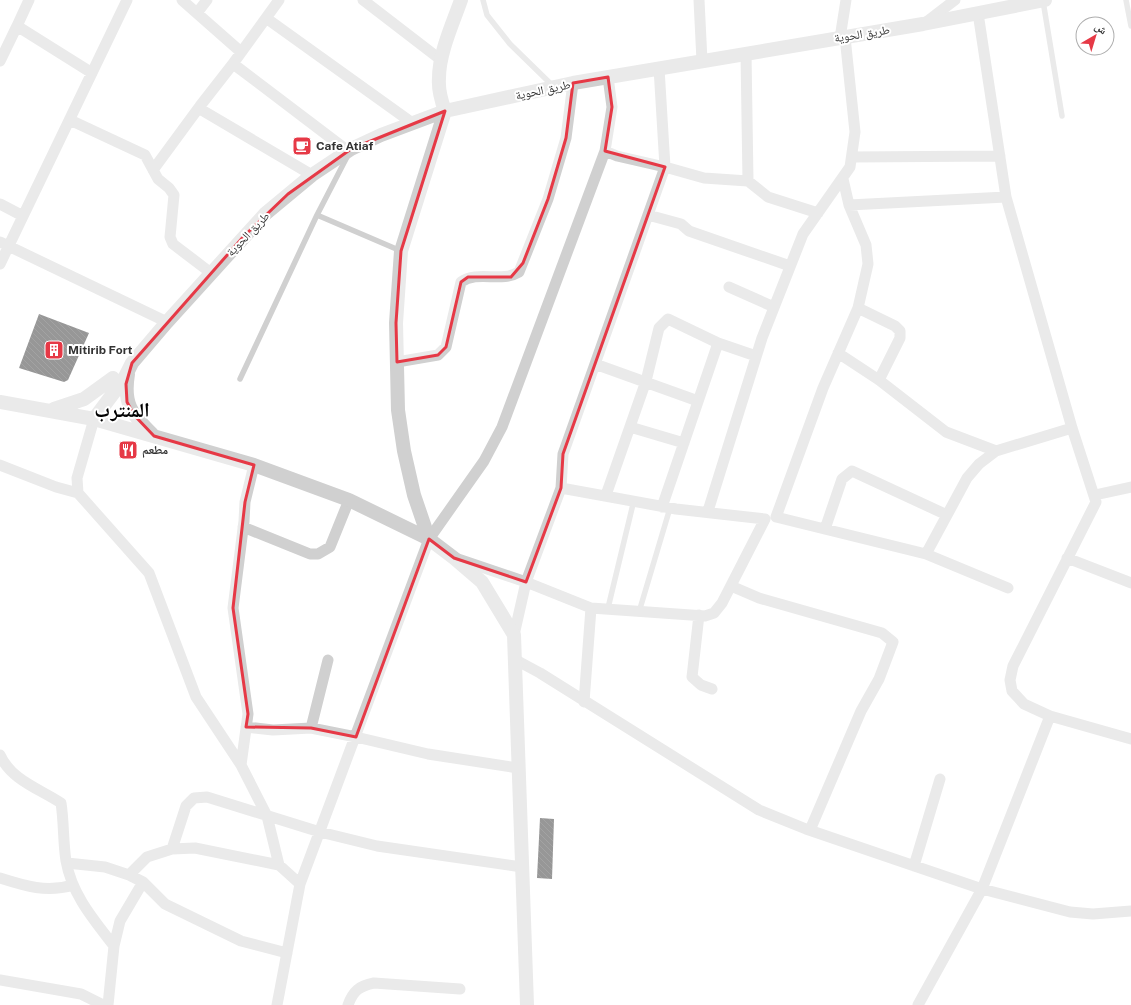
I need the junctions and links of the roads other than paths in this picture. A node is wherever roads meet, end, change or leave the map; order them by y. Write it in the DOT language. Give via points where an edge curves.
graph roads {
  1 [pos="29,0"];
  2 [pos="127,0"];
  3 [pos="182,0"];
  4 [pos="207,0"];
  5 [pos="279,0"];
  6 [pos="363,0"];
  7 [pos="461,0"];
  8 [pos="483,0"];
  9 [pos="699,0"];
  10 [pos="846,0"];
  11 [pos="955,0"];
  12 [pos="1044,0"];
  13 [pos="1126,0"];
  14 [pos="1017,3"];
  15 [pos="197,13"];
  16 [pos="978,13"];
  17 [pos="266,18"];
  18 [pos="923,24"];
  19 [pos="17,26"];
  20 [pos="1131,26"];
  21 [pos="843,38"];
  22 [pos="241,52"];
  23 [pos="746,53"];
  24 [pos="441,60"];
  25 [pos="0,61"];
  26 [pos="702,61"];
  27 [pos="232,65"];
  28 [pos="659,68"];
  29 [pos="92,73"];
  30 [pos="608,77"];
  31 [pos="573,83"];
  32 [pos="554,87"];
  33 [pos="200,106"];
  34 [pos="445,111"];
  35 [pos="1062,116"];
  36 [pos="70,120"];
  37 [pos="411,122"];
  38 [pos="349,150"];
  39 [pos="605,151"];
  40 [pos="1000,156"];
  41 [pos="852,157"];
  42 [pos="665,167"];
  43 [pos="153,170"];
  44 [pos="312,175"];
  45 [pos="843,179"];
  46 [pos="748,181"];
  47 [pos="1006,197"];
  48 [pos="0,204"];
  49 [pos="849,205"];
  50 [pos="818,213"];
  51 [pos="317,215"];
  52 [pos="648,215"];
  53 [pos="23,216"];
  54 [pos="4,244"];
  55 [pos="401,251"];
  56 [pos="0,264"];
  57 [pos="790,266"];
  58 [pos="211,273"];
  59 [pos="729,287"];
  60 [pos="774,307"];
  61 [pos="858,308"];
  62 [pos="167,322"];
  63 [pos="718,343"];
  64 [pos="838,353"];
  65 [pos="756,356"];
  66 [pos="397,362"];
  67 [pos="595,364"];
  68 [pos="130,367"];
  69 [pos="113,378"];
  70 [pos="240,379"];
  71 [pos="879,380"];
  72 [pos="646,382"];
  73 [pos="698,401"];
  74 [pos="0,402"];
  75 [pos="50,410"];
  76 [pos="89,417"];
  77 [pos="630,427"];
  78 [pos="1072,428"];
  79 [pos="154,436"];
  80 [pos="684,443"];
  81 [pos="996,451"];
  82 [pos="0,464"];
  83 [pos="254,465"];
  84 [pos="1131,487"];
  85 [pos="561,488"];
  86 [pos="78,493"];
  87 [pos="606,495"];
  88 [pos="1095,495"];
  89 [pos="349,500"];
  90 [pos="634,500"];
  91 [pos="666,507"];
  92 [pos="708,511"];
  93 [pos="947,515"];
  94 [pos="770,518"];
  95 [pos="243,527"];
  96 [pos="825,529"];
  97 [pos="429,539"];
  98 [pos="926,554"];
  99 [pos="454,558"];
  100 [pos="1067,558"];
  101 [pos="526,582"];
  102 [pos="1131,582"];
  103 [pos="731,586"];
  104 [pos="1008,588"];
  105 [pos="590,608"];
  106 [pos="608,608"];
  107 [pos="639,612"];
  108 [pos="699,615"];
  109 [pos="514,635"];
  110 [pos="328,660"];
  111 [pos="514,660"];
  112 [pos="712,689"];
  113 [pos="584,702"];
  114 [pos="1050,716"];
  115 [pos="246,728"];
  116 [pos="311,728"];
  117 [pos="356,736"];
  118 [pos="1131,739"];
  119 [pos="0,756"];
  120 [pos="241,765"];
  121 [pos="518,768"];
  122 [pos="940,779"];
  123 [pos="267,816"];
  124 [pos="810,830"];
  125 [pos="320,832"];
  126 [pos="172,849"];
  127 [pos="66,862"];
  128 [pos="279,865"];
  129 [pos="914,866"];
  130 [pos="522,867"];
  131 [pos="129,875"];
  132 [pos="0,878"];
  133 [pos="143,882"];
  134 [pos="300,884"];
  135 [pos="73,885"];
  136 [pos="982,889"];
  137 [pos="1131,911"];
  138 [pos="114,946"];
  139 [pos="287,953"];
  140 [pos="0,980"];
  141 [pos="460,989"];
  142 [pos="922,1004"];
  143 [pos="103,1005"];
  144 [pos="108,1005"];
  145 [pos="277,1005"];
  146 [pos="348,1005"];
  147 [pos="527,1005"];
  1 -- 19 [label="street"];
  2 -- 29 [label="street"];
  3 -- 15 [label="street"];
  4 -- 15 [label="street"];
  5 -- 17 [label="street"];
  6 -- 24 [label="street"];
  7 -- 24 [label="street"];
  8 -- 32 [label="lane" via="487,15 510,44"];
  9 -- 26 [label="street"];
  10 -- 21 [label="street"];
  11 -- 18 [label="street"];
  12 -- 14 [label="street, طريق الحوية"];
  12 -- 35 [label="lane"];
  13 -- 20 [label="lane"];
  14 -- 16 [label="street, طريق الحوية"];
  15 -- 22 [label="street"];
  16 -- 18 [label="street, طريق الحوية"];
  16 -- 40 [label="street"];
  17 -- 22 [label="street"];
  17 -- 37 [label="street"];
  18 -- 21 [label="street, طريق الحوية"];
  19 -- 25 [label="street"];
  19 -- 29 [label="street"];
  21 -- 23 [label="street, طريق الحوية"];
  21 -- 41 [label="street" via="855,132"];
  22 -- 27 [label="street"];
  23 -- 26 [label="street, طريق الحوية"];
  23 -- 46 [label="street"];
  24 -- 34 [label="street" via="439,83"];
  26 -- 28 [label="street, طريق الحوية"];
  27 -- 33 [label="street"];
  27 -- 38 [label="street"];
  28 -- 30 [label="street, طريق الحوية"];
  28 -- 42 [label="street"];
  29 -- 36 [label="street"];
  30 -- 31 [label="street, طريق الحوية"];
  30 -- 39 [label="street" via="612,107"];
  31 -- 32 [label="street, طريق الحوية"];
  31 -- 66 [label="street" via="566,138 548,199 518,272 511,277 468,277 461,282 446,347 438,355"];
  32 -- 34 [label="street, طريق الحوية"];
  33 -- 43 [label="street"];
  33 -- 44 [label="street" via="200,110"];
  34 -- 37 [label="street, طريق الحوية"];
  34 -- 55 [label="street"];
  36 -- 43 [label="street" via="145,154"];
  36 -- 53 [label="street"];
  37 -- 38 [label="street, طريق الحوية"];
  38 -- 44 [label="street, طريق الحوية"];
  38 -- 51 [label="lane"];
  39 -- 42 [label="street"];
  39 -- 97 [label="street" via="502,427 484,461"];
  40 -- 41 [label="street"];
  40 -- 47 [label="street"];
  41 -- 45 [label="street"];
  42 -- 46 [label="street" via="704,178"];
  42 -- 52 [label="street"];
  43 -- 58 [label="street" via="174,195 170,237 173,244"];
  44 -- 58 [label="street, طريق الحوية" via="265,214"];
  45 -- 49 [label="street"];
  45 -- 50 [label="street"];
  46 -- 50 [label="street" via="768,197"];
  47 -- 49 [label="street"];
  47 -- 78 [label="street"];
  48 -- 53 [label="street"];
  49 -- 61 [label="street" via="866,245 868,264"];
  50 -- 57 [label="street" via="803,234"];
  51 -- 55 [label="lane"];
  51 -- 70 [label="lane"];
  52 -- 57 [label="street" via="681,224 688,231"];
  52 -- 67 [label="street"];
  53 -- 54 [label="street"];
  54 -- 56 [label="street"];
  54 -- 62 [label="street"];
  55 -- 66 [label="street" via="396,323"];
  57 -- 60 [label="street"];
  58 -- 62 [label="street, طريق الحوية"];
  59 -- 60 [label="street"];
  60 -- 65 [label="street"];
  61 -- 64 [label="street"];
  61 -- 71 [label="street" via="900,331 900,338"];
  62 -- 68 [label="street, طريق الحوية"];
  63 -- 65 [label="street"];
  63 -- 72 [label="street" via="668,319 660,328"];
  63 -- 73 [label="street"];
  64 -- 71 [label="street"];
  64 -- 94 [label="street"];
  65 -- 92 [label="street"];
  66 -- 97 [label="street" via="398,410 404,451 414,496"];
  67 -- 72 [label="street"];
  67 -- 85 [label="street" via="563,454"];
  68 -- 69 [label="street, طريق الحوية"];
  68 -- 76 [label="street, طريق الحوية"];
  68 -- 79 [label="street" via="126,393 130,409"];
  69 -- 75 [label="street" via="84,398"];
  69 -- 76 [label="street, طريق الحوية"];
  71 -- 81 [label="street" via="946,432"];
  72 -- 73 [label="street"];
  72 -- 77 [label="street"];
  73 -- 80 [label="street"];
  74 -- 75 [label="street"];
  75 -- 76 [label="street"];
  76 -- 79 [label="street"];
  76 -- 86 [label="street" via="77,478"];
  77 -- 80 [label="street"];
  77 -- 87 [label="street"];
  78 -- 81 [label="street"];
  78 -- 88 [label="street"];
  79 -- 83 [label="street"];
  80 -- 91 [label="street"];
  81 -- 93 [label="street" via="978,464 967,478"];
  82 -- 86 [label="street" via="56,487"];
  83 -- 89 [label="street"];
  83 -- 95 [label="street" via="245,502"];
  84 -- 88 [label="street"];
  85 -- 87 [label="street"];
  85 -- 101 [label="street"];
  86 -- 120 [label="street" via="149,573 196,697"];
  87 -- 90 [label="street"];
  88 -- 100 [label="street" via="1096,502"];
  89 -- 95 [label="street" via="330,547 318,554 310,554"];
  89 -- 97 [label="street"];
  90 -- 91 [label="street"];
  90 -- 106 [label="lane"];
  91 -- 92 [label="street"];
  91 -- 107 [label="lane"];
  92 -- 94 [label="street"];
  93 -- 96 [label="street" via="852,471 842,479"];
  93 -- 98 [label="street"];
  94 -- 96 [label="street"];
  94 -- 103 [label="street"];
  95 -- 115 [label="street" via="233,608 248,714"];
  96 -- 98 [label="street"];
  97 -- 99 [label="street"];
  97 -- 117 [label="street"];
  98 -- 104 [label="street"];
  99 -- 101 [label="street"];
  99 -- 109 [label="street" via="482,582"];
  100 -- 102 [label="street"];
  100 -- 114 [label="street" via="1013,666 1010,680 1012,690 1024,704"];
  101 -- 105 [label="street"];
  101 -- 109 [label="street"];
  103 -- 108 [label="street" via="714,613"];
  103 -- 124 [label="street" via="759,598 882,633 893,642 879,679 861,711"];
  105 -- 106 [label="street"];
  105 -- 113 [label="street"];
  106 -- 107 [label="street"];
  107 -- 108 [label="street"];
  108 -- 112 [label="street" via="692,678 700,685"];
  109 -- 111 [label="street"];
  110 -- 116 [label="street"];
  111 -- 113 [label="street" via="540,673"];
  111 -- 121 [label="street"];
  113 -- 124 [label="street" via="759,810"];
  114 -- 118 [label="street"];
  114 -- 136 [label="street"];
  115 -- 116 [label="street"];
  115 -- 120 [label="street"];
  116 -- 117 [label="street"];
  117 -- 121 [label="street" via="428,754"];
  117 -- 125 [label="street"];
  119 -- 127 [label="street" via="10,770 27,784 61,803"];
  120 -- 123 [label="street"];
  121 -- 130 [label="street"];
  122 -- 129 [label="street"];
  123 -- 125 [label="street"];
  123 -- 126 [label="street" via="207,797 194,798 186,806"];
  123 -- 128 [label="street"];
  124 -- 129 [label="street"];
  125 -- 130 [label="street" via="377,846"];
  125 -- 134 [label="street"];
  126 -- 128 [label="street" via="195,848"];
  126 -- 131 [label="street" via="147,857"];
  127 -- 131 [label="street" via="105,868"];
  127 -- 135 [label="street"];
  128 -- 134 [label="street"];
  129 -- 136 [label="street"];
  130 -- 147 [label="street"];
  131 -- 133 [label="street"];
  132 -- 135 [label="street" via="42,890"];
  133 -- 138 [label="street" via="120,921"];
  133 -- 139 [label="street" via="165,904 241,941"];
  134 -- 139 [label="street"];
  135 -- 138 [label="street" via="80,900"];
  136 -- 137 [label="street" via="1070,912 1093,914"];
  136 -- 142 [label="street"];
  138 -- 144 [label="street"];
  139 -- 145 [label="street"];
  140 -- 143 [label="street" via="81,994"];
  141 -- 146 [label="street" via="374,983 362,985 352,994"];
}
